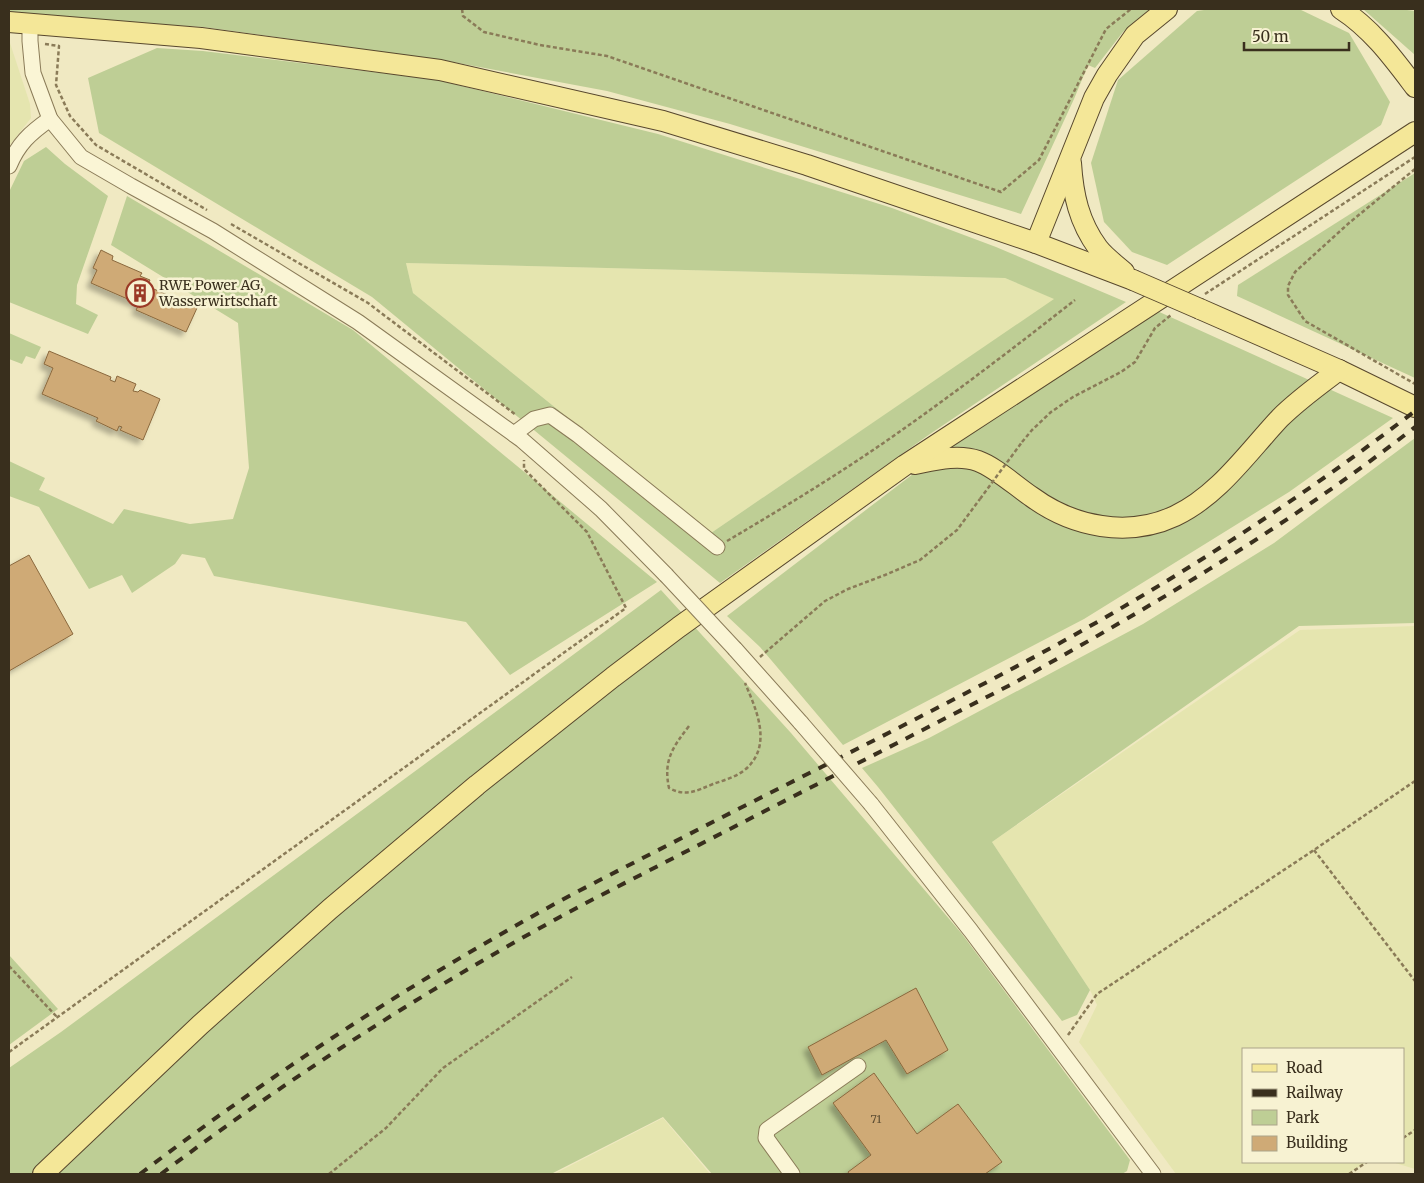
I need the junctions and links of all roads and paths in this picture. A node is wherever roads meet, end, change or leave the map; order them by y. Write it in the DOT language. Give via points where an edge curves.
graph roads {
  1 [pos="462,9"];
  2 [pos="1131,9"];
  3 [pos="1168,9"];
  4 [pos="1341,9"];
  5 [pos="9,22"];
  6 [pos="30,24"];
  7 [pos="1393,58"];
  8 [pos="1415,64"];
  9 [pos="1415,87"];
  10 [pos="50,119"];
  11 [pos="1415,132"];
  12 [pos="1415,157"];
  13 [pos="1071,158"];
  14 [pos="9,166"];
  15 [pos="1415,169"];
  16 [pos="1036,242"];
  17 [pos="1133,280"];
  18 [pos="1076,300"];
  19 [pos="1202,302"];
  20 [pos="1173,314"];
  21 [pos="1339,370"];
  22 [pos="1415,384"];
  23 [pos="1410,405"];
  24 [pos="518,437"];
  25 [pos="905,465"];
  26 [pos="717,546"];
  27 [pos="739,653"];
  28 [pos="760,657"];
  29 [pos="689,726"];
  30 [pos="1415,780"];
  31 [pos="1314,850"];
  32 [pos="9,966"];
  33 [pos="572,977"];
  34 [pos="1415,981"];
  35 [pos="57,1017"];
  36 [pos="1068,1035"];
  37 [pos="9,1052"];
  38 [pos="858,1066"];
  39 [pos="1415,1130"];
  40 [pos="1404,1137"];
  41 [pos="1366,1163"];
  42 [pos="1146,1172"];
  43 [pos="43,1174"];
  44 [pos="329,1174"];
  45 [pos="792,1174"];
  46 [pos="1349,1174"];
  1 -- 2 [label="path" via="463,16 484,32 607,56 1002,192 1039,160 1106,29"];
  3 -- 13 [label="main road" via="1135,36 1107,75 1094,98"];
  4 -- 7 [label="main road" via="1370,31"];
  5 -- 6 [label="main road"];
  6 -- 10 [label="street" via="33,73"];
  6 -- 16 [label="main road" via="201,38 440,70 663,121 807,165"];
  7 -- 8 [label="main road"];
  7 -- 9 [label="main road"];
  10 -- 14 [label="street" via="21,145"];
  10 -- 24 [label="street" via="81,157 213,231 358,322"];
  11 -- 25 [label="main road"];
  12 -- 19 [label="path"];
  13 -- 16 [label="main road"];
  13 -- 17 [label="main road" via="1078,210 1089,234 1099,250"];
  15 -- 22 [label="path" via="1309,258 1288,286 1288,295 1305,321"];
  16 -- 17 [label="main road"];
  17 -- 19 [label="main road, bridge"];
  18 -- 26 [label="path" via="891,438"];
  19 -- 21 [label="main road"];
  20 -- 28 [label="path, bridge" via="1156,328 1135,362 1072,397 1032,430 957,530 920,560 825,601"];
  21 -- 23 [label="main road"];
  21 -- 25 [label="main road" via="1281,418 1215,489 1176,515 1152,525 1103,528 1064,516 979,461 941,459"];
  24 -- 26 [label="street" via="534,419 550,415"];
  24 -- 27 [label="street, bridge" via="601,509"];
  24 -- 35 [label="path" via="524,469 587,532 626,608"];
  25 -- 43 [label="main road" via="679,627 477,785 259,972"];
  27 -- 29 [label="path" via="743,678 758,718 761,734 758,754 748,768 733,777 695,792 678,793 669,788 668,762 676,743"];
  27 -- 42 [label="street, bridge" via="871,804 971,931"];
  30 -- 31 [label="path"];
  31 -- 34 [label="path"];
  31 -- 36 [label="path" via="1097,994"];
  32 -- 35 [label="path"];
  33 -- 44 [label="path" via="443,1068 386,1128"];
  35 -- 37 [label="path"];
  38 -- 45 [label="street" via="767,1130 766,1138"];
  39 -- 40 [label="path"];
  41 -- 46 [label="path"];
}
